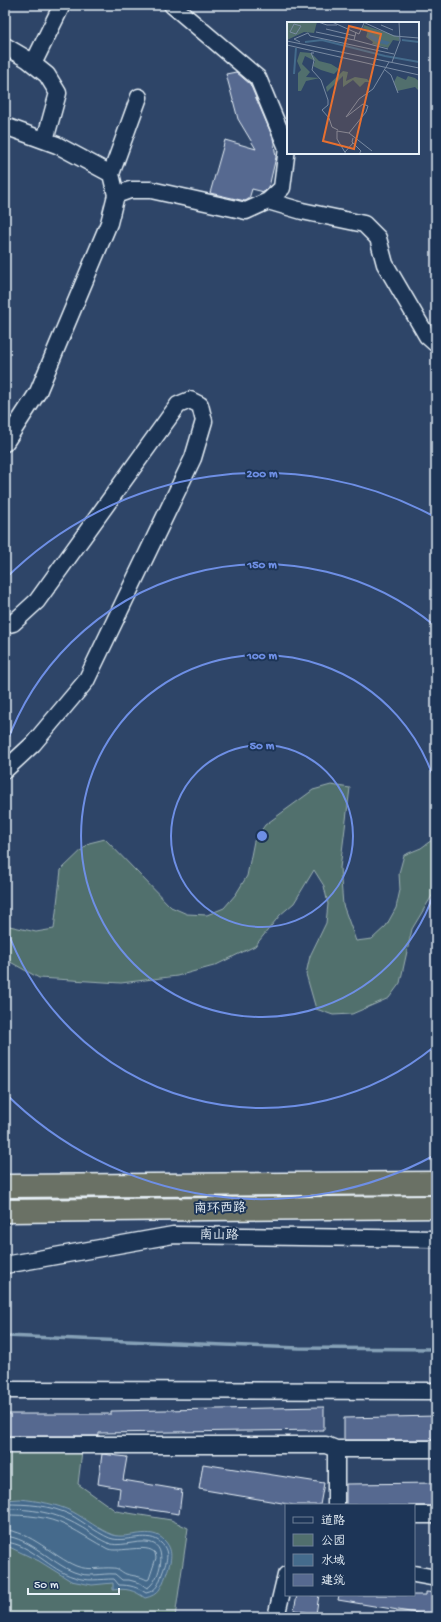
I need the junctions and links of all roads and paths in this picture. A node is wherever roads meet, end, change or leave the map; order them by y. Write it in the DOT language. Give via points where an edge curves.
graph roads {
  1 [pos="62,5"];
  2 [pos="172,5"];
  3 [pos="5,46"];
  4 [pos="33,64"];
  5 [pos="140,97"];
  6 [pos="5,126"];
  7 [pos="45,140"];
  8 [pos="111,174"];
  9 [pos="116,196"];
  10 [pos="268,201"];
  11 [pos="436,344"];
  12 [pos="5,443"];
  13 [pos="5,625"];
  14 [pos="5,770"];
  15 [pos="436,1183"];
  16 [pos="5,1186"];
  17 [pos="436,1207"];
  18 [pos="5,1211"];
  19 [pos="436,1238"];
  20 [pos="5,1265"];
  21 [pos="5,1390"];
  22 [pos="436,1391"];
  23 [pos="5,1445"];
  24 [pos="336,1449"];
  25 [pos="436,1449"];
  26 [pos="336,1504"];
  27 [pos="415,1515"];
  28 [pos="436,1515"];
  29 [pos="415,1574"];
  30 [pos="436,1578"];
  31 [pos="285,1579"];
  32 [pos="276,1617"];
  1 -- 4 [label="street"];
  2 -- 10 [label="street" via="258,78 287,148 282,188"];
  3 -- 4 [label="street"];
  4 -- 7 [label="street" via="47,76 58,93"];
  5 -- 8 [label="street"];
  6 -- 7 [label="street"];
  7 -- 8 [label="street"];
  8 -- 9 [label="street"];
  9 -- 10 [label="street" via="130,190 151,190 246,211"];
  9 -- 12 [label="street" via="109,223 38,392"];
  10 -- 11 [label="street" via="364,224 378,238 385,264 427,336"];
  13 -- 14 [label="street" via="13,623 37,601 178,405 190,400 200,405 204,421 193,458 86,681 33,744"];
  15 -- 16 [label="highway, 南环西路"];
  17 -- 18 [label="highway, 南环西路"];
  19 -- 20 [label="street, 南山路" via="173,1235"];
  21 -- 22 [label="street"];
  23 -- 24 [label="street" via="326,1445"];
  24 -- 25 [label="street"];
  24 -- 26 [label="street"];
  27 -- 28 [label="street"];
  29 -- 30 [label="street"];
  31 -- 32 [label="street"];
}
